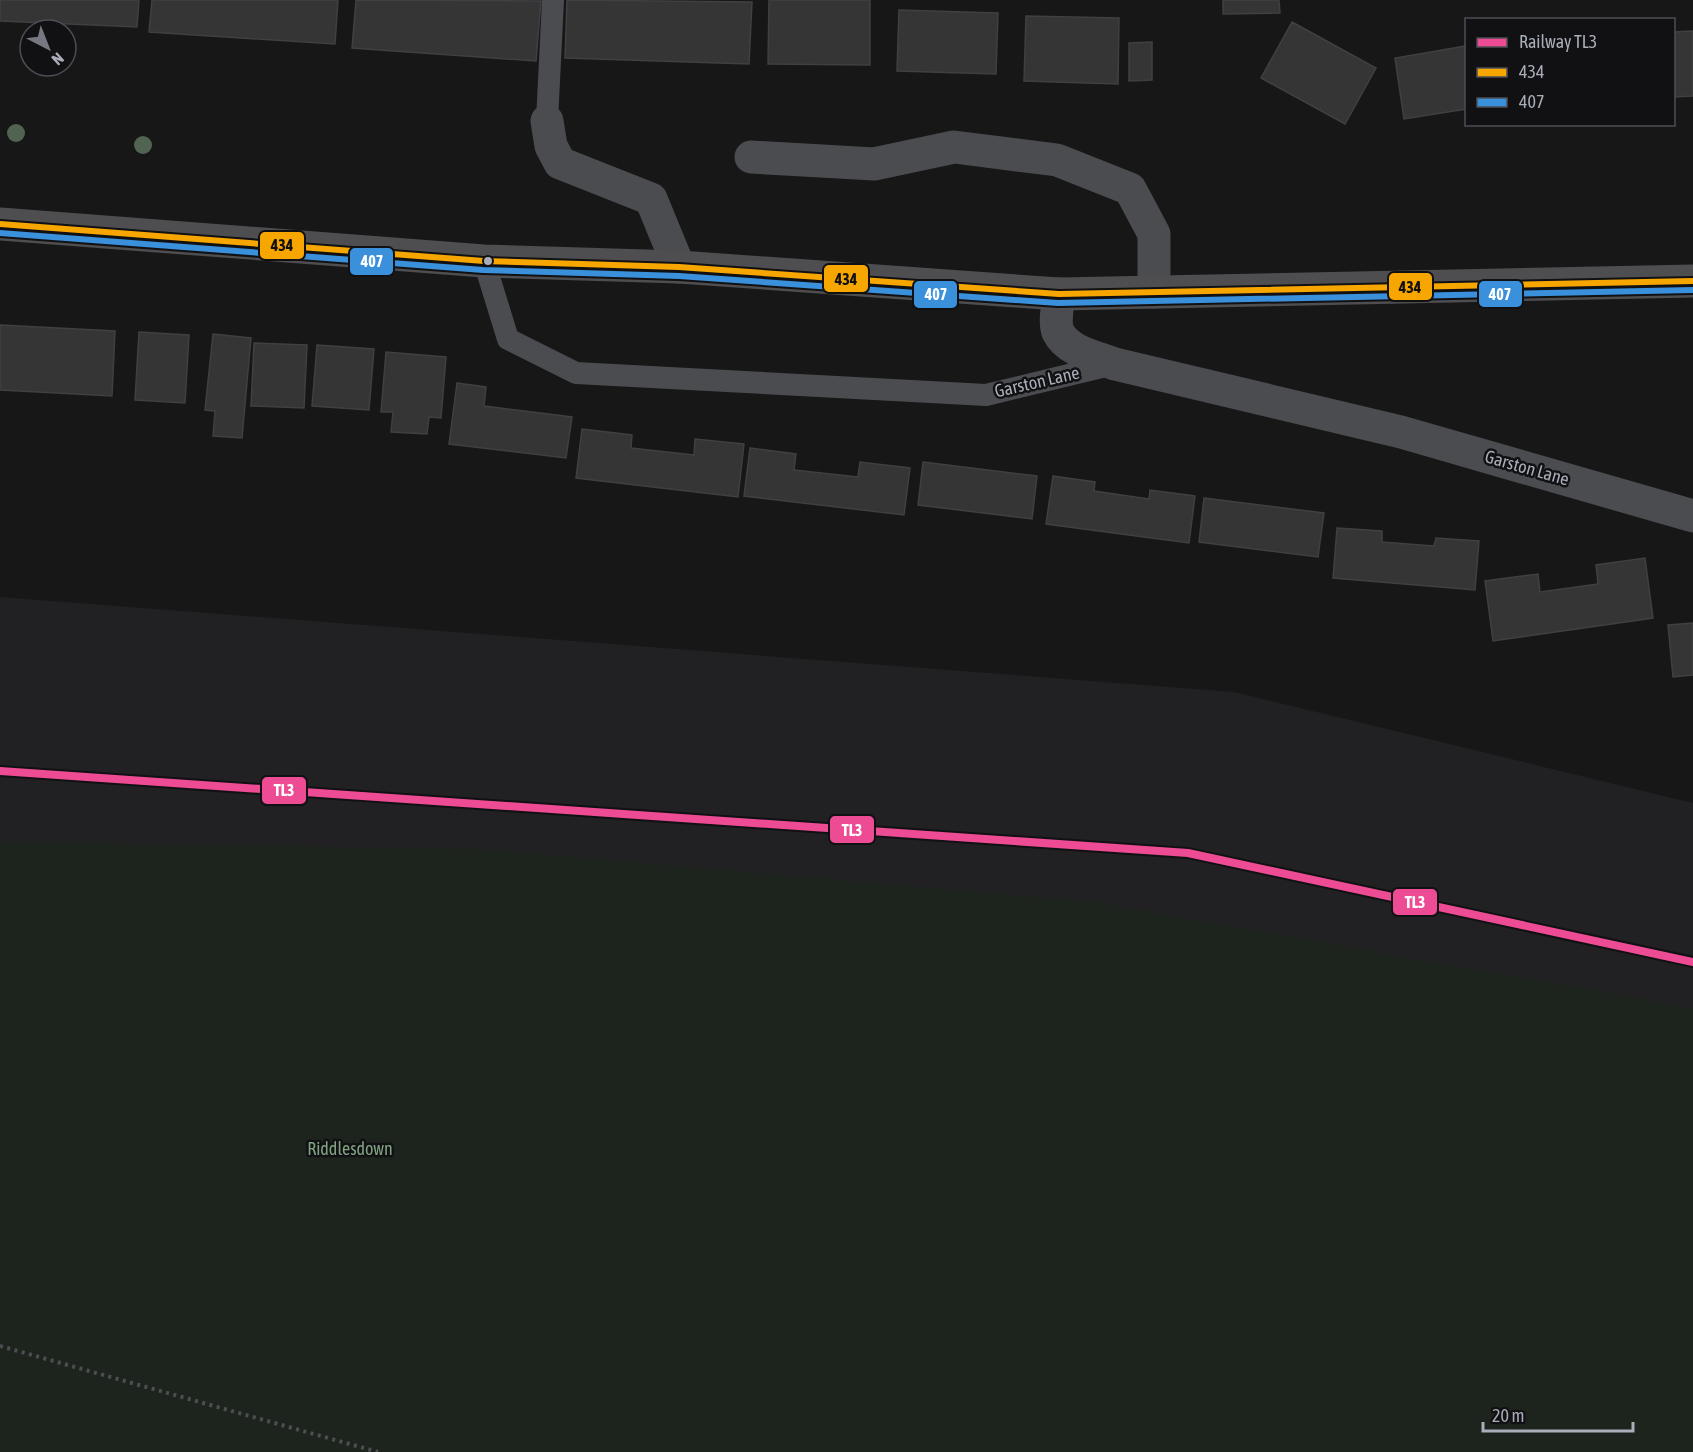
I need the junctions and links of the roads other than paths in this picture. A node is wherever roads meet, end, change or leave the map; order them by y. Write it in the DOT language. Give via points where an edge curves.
graph roads {
  1 [pos="553,0"];
  2 [pos="547,121"];
  3 [pos="751,157"];
  4 [pos="0,224"];
  5 [pos="484,261"];
  6 [pos="679,267"];
  7 [pos="1693,281"];
  8 [pos="1154,292"];
  9 [pos="1059,294"];
  10 [pos="1115,364"];
  11 [pos="1693,516"];
  1 -- 2 [label="lane"];
  2 -- 6 [label="street" via="551,146 560,163 651,199"];
  3 -- 8 [label="street" via="874,164 954,147 1057,160 1130,189 1154,234"];
  4 -- 5 [label="highway"];
  5 -- 6 [label="highway"];
  5 -- 10 [label="lane, Garston Lane" via="508,339 576,373 986,395"];
  6 -- 9 [label="highway"];
  7 -- 8 [label="highway"];
  8 -- 9 [label="highway"];
  9 -- 10 [label="street, Garston Lane" via="1058,331 1066,342"];
  10 -- 11 [label="street, Garston Lane" via="1401,432"];
}
